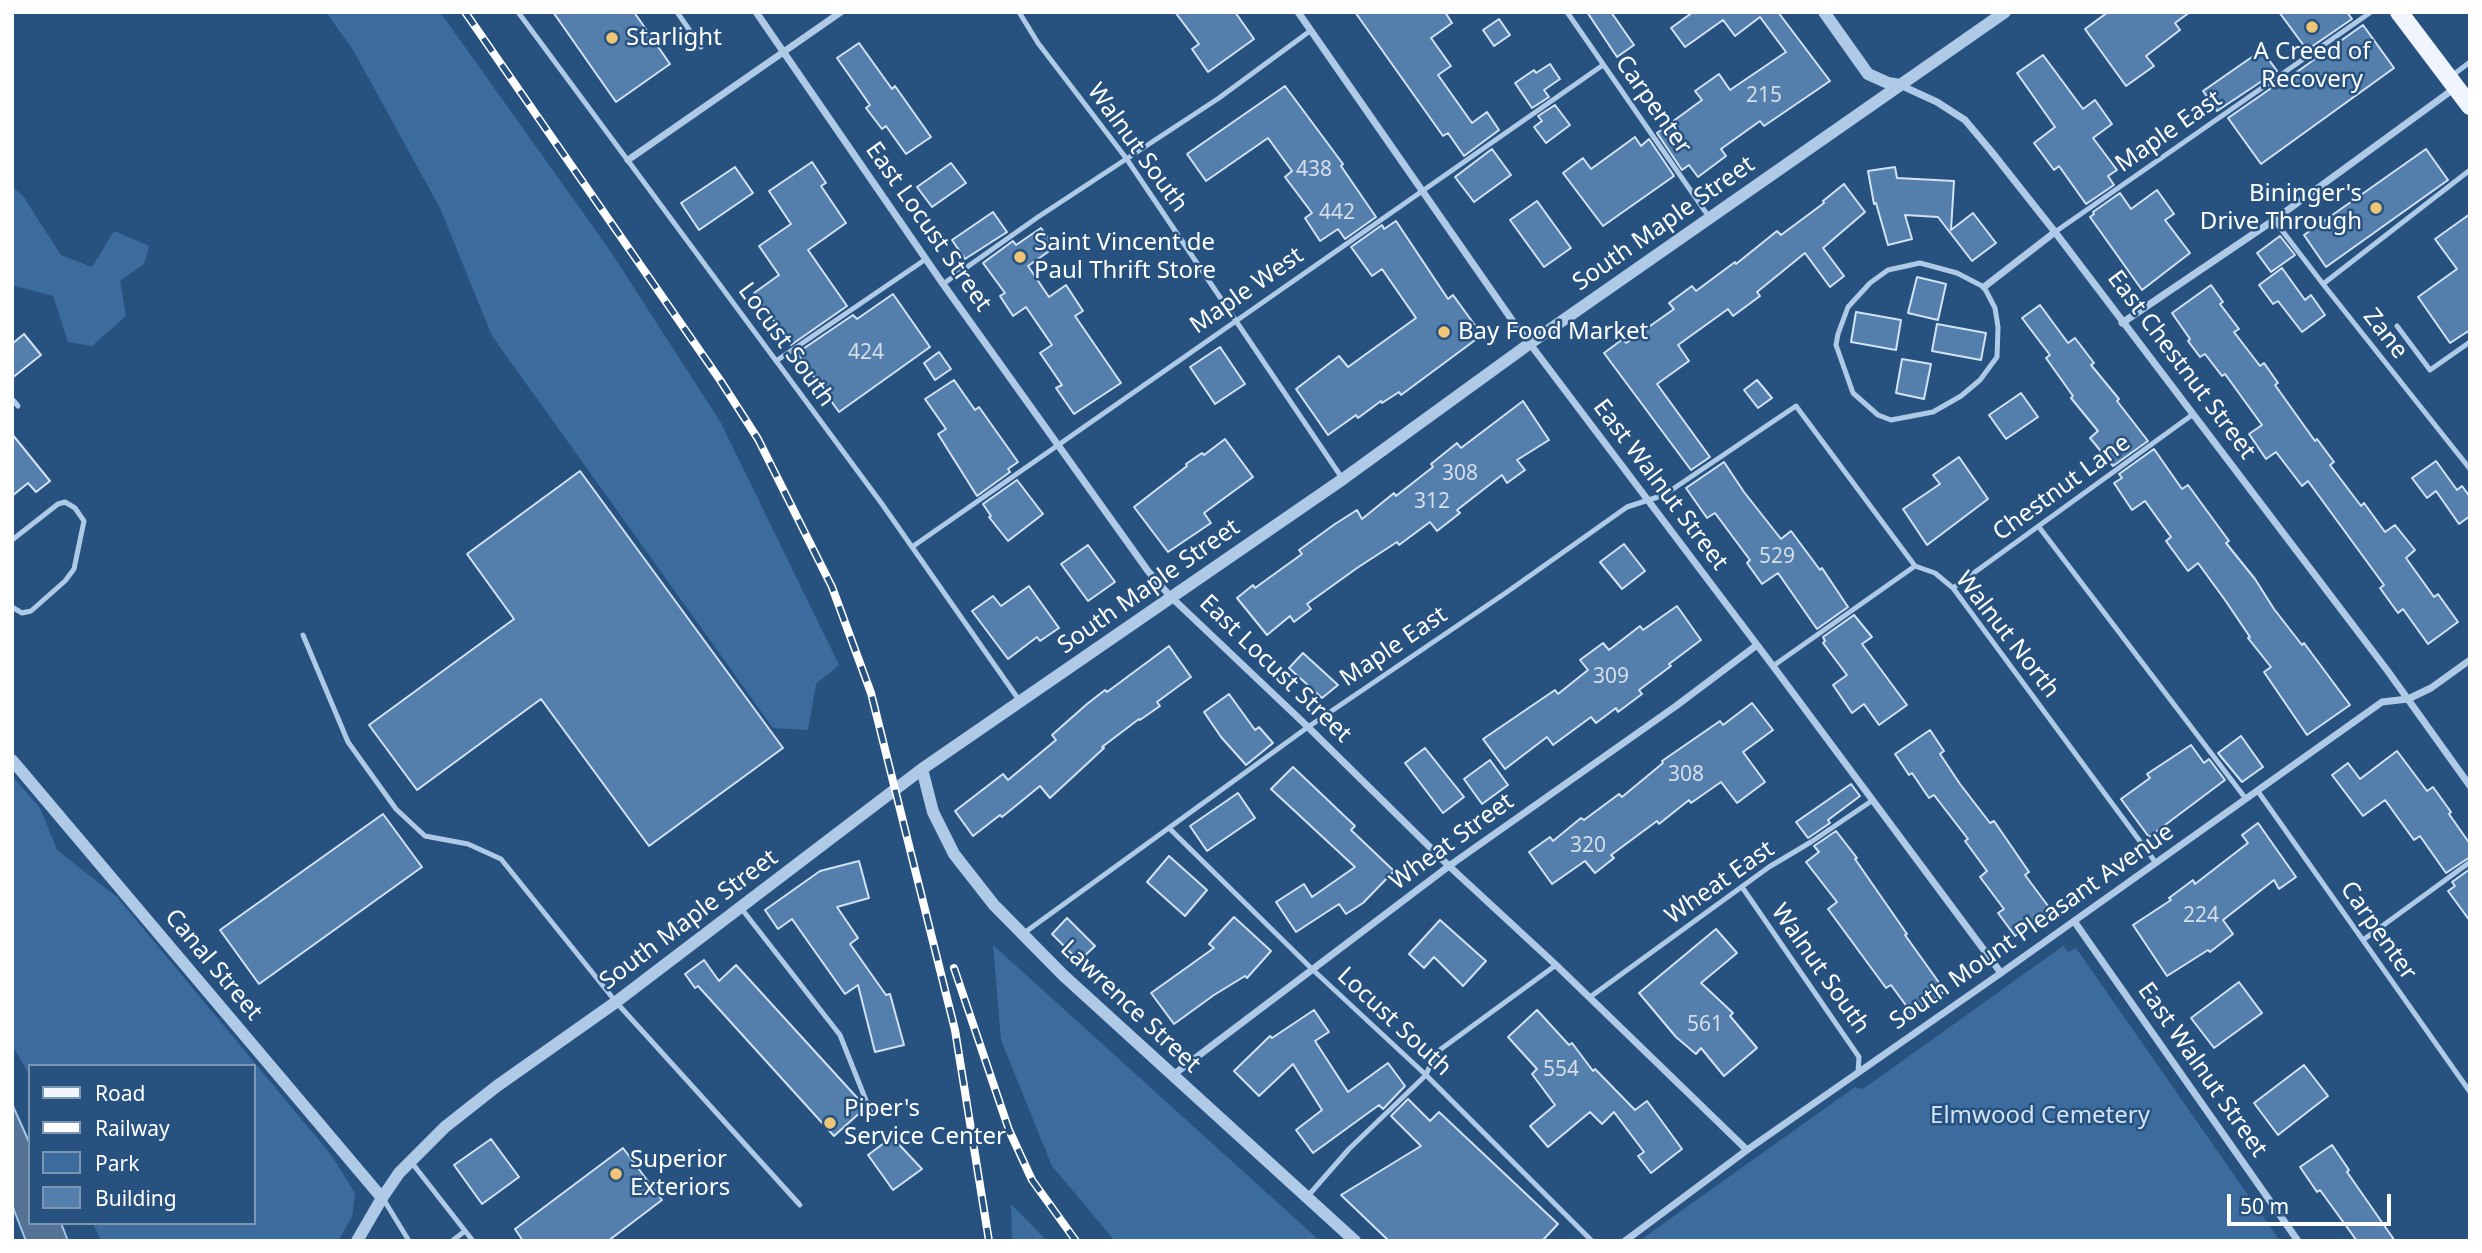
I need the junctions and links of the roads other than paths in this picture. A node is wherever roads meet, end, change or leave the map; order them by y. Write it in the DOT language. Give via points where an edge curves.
graph roads {
  1 [pos="518,12"];
  2 [pos="677,12"];
  3 [pos="756,12"];
  4 [pos="841,12"];
  5 [pos="1019,12"];
  6 [pos="1298,12"];
  7 [pos="1567,12"];
  8 [pos="1824,12"];
  9 [pos="2005,12"];
  10 [pos="2371,12"];
  11 [pos="2399,12"];
  12 [pos="1310,31"];
  13 [pos="701,47"];
  14 [pos="784,52"];
  15 [pos="2470,62"];
  16 [pos="1603,65"];
  17 [pos="2452,83"];
  18 [pos="1900,85"];
  19 [pos="2470,106"];
  20 [pos="1126,158"];
  21 [pos="628,160"];
  22 [pos="2470,170"];
  23 [pos="1422,192"];
  24 [pos="1710,218"];
  25 [pos="2274,220"];
  26 [pos="2055,232"];
  27 [pos="926,259"];
  28 [pos="943,284"];
  29 [pos="2322,284"];
  30 [pos="1984,288"];
  31 [pos="1235,321"];
  32 [pos="2122,323"];
  33 [pos="2397,326"];
  34 [pos="2470,342"];
  35 [pos="1529,344"];
  36 [pos="776,361"];
  37 [pos="12,399"];
  38 [pos="18,405"];
  39 [pos="1796,406"];
  40 [pos="2192,415"];
  41 [pos="1058,444"];
  42 [pos="2470,469"];
  43 [pos="1343,479"];
  44 [pos="1647,500"];
  45 [pos="2039,527"];
  46 [pos="12,540"];
  47 [pos="912,547"];
  48 [pos="1915,566"];
  49 [pos="1953,588"];
  50 [pos="1170,596"];
  51 [pos="12,607"];
  52 [pos="303,635"];
  53 [pos="1757,646"];
  54 [pos="2470,660"];
  55 [pos="1773,666"];
  56 [pos="2408,698"];
  57 [pos="1020,702"];
  58 [pos="1308,727"];
  59 [pos="12,761"];
  60 [pos="922,769"];
  61 [pos="2470,786"];
  62 [pos="2258,790"];
  63 [pos="2246,799"];
  64 [pos="1873,800"];
  65 [pos="1170,829"];
  66 [pos="2470,862"];
  67 [pos="2156,863"];
  68 [pos="1449,866"];
  69 [pos="1742,887"];
  70 [pos="741,908"];
  71 [pos="2074,921"];
  72 [pos="1022,934"];
  73 [pos="2363,940"];
  74 [pos="1556,965"];
  75 [pos="1312,970"];
  76 [pos="2001,973"];
  77 [pos="1590,997"];
  78 [pos="616,1002"];
  79 [pos="1858,1073"];
  80 [pos="1173,1075"];
  81 [pos="1426,1075"];
  82 [pos="2470,1092"];
  83 [pos="871,1114"];
  84 [pos="1747,1150"];
  85 [pos="410,1161"];
  86 [pos="1307,1196"];
  87 [pos="382,1198"];
  88 [pos="800,1205"];
  89 [pos="465,1231"];
  90 [pos="357,1241"];
  91 [pos="409,1241"];
  92 [pos="452,1241"];
  93 [pos="472,1241"];
  94 [pos="1355,1241"];
  95 [pos="1592,1241"];
  96 [pos="1625,1241"];
  97 [pos="2298,1241"];
  1 -- 21 [label="lane, Locust South"];
  2 -- 13 [label="lane"];
  3 -- 14 [label="street, East Locust Street"];
  4 -- 14 [label="street"];
  5 -- 20 [label="lane, Walnut South"];
  6 -- 12 [label="street, East Walnut Street"];
  7 -- 16 [label="lane, Carpenter"];
  8 -- 18 [label="street, East Chestnut Street" via="1868,74"];
  9 -- 18 [label="street, South Maple Street"];
  10 -- 26 [label="lane, Maple East"];
  11 -- 17 [label="main road"];
  12 -- 20 [label="lane"];
  12 -- 23 [label="street, East Walnut Street"];
  14 -- 21 [label="street"];
  14 -- 27 [label="street, East Locust Street"];
  15 -- 17 [label="lane"];
  16 -- 23 [label="lane, Maple West"];
  16 -- 24 [label="lane, Carpenter"];
  17 -- 19 [label="main road"];
  17 -- 25 [label="street"];
  18 -- 24 [label="street, South Maple Street"];
  18 -- 26 [label="street, East Chestnut Street" via="1965,120"];
  20 -- 28 [label="lane"];
  20 -- 31 [label="lane, Walnut South"];
  21 -- 36 [label="lane, Locust South"];
  22 -- 29 [label="lane"];
  23 -- 31 [label="lane, Maple West"];
  23 -- 35 [label="street, East Walnut Street"];
  24 -- 35 [label="street, South Maple Street"];
  25 -- 29 [label="lane, Zane"];
  25 -- 32 [label="street"];
  26 -- 30 [label="street"];
  26 -- 32 [label="street, East Chestnut Street"];
  27 -- 28 [label="street, East Locust Street"];
  27 -- 36 [label="lane"];
  28 -- 41 [label="street, East Locust Street"];
  29 -- 42 [label="lane, Zane"];
  30 -- 30 [label="lane" via="1956,273 1920,263 1888,270 1870,283 1848,307 1836,345 1853,393 1891,420 1933,412 1961,396 1997,357 1998,327"];
  31 -- 41 [label="lane, Maple West"];
  31 -- 43 [label="lane, Walnut South"];
  32 -- 40 [label="street, East Chestnut Street"];
  33 -- 34 [label="lane" via="2430,370"];
  35 -- 43 [label="street, South Maple Street"];
  35 -- 44 [label="street, East Walnut Street"];
  36 -- 47 [label="lane, Locust South"];
  37 -- 38 [label="lane"];
  39 -- 44 [label="lane, Maple East" via="1664,495"];
  39 -- 48 [label="lane, Walnut North"];
  40 -- 45 [label="lane, Chestnut Lane"];
  40 -- 56 [label="street, East Chestnut Street"];
  41 -- 47 [label="lane, Maple West"];
  41 -- 50 [label="street, East Locust Street"];
  43 -- 50 [label="street, South Maple Street"];
  44 -- 53 [label="street, East Walnut Street"];
  44 -- 58 [label="lane, Maple East" via="1627,506"];
  45 -- 49 [label="lane, Chestnut Lane"];
  45 -- 63 [label="lane"];
  46 -- 51 [label="lane" via="65,502 84,521 74,569 65,581 31,611 22,613"];
  47 -- 57 [label="lane, Locust South"];
  48 -- 49 [label="lane, Walnut North" via="1935,573"];
  48 -- 55 [label="lane"];
  49 -- 67 [label="lane, Walnut North"];
  50 -- 57 [label="street, South Maple Street"];
  50 -- 58 [label="street, East Locust Street"];
  52 -- 78 [label="lane" via="348,742 396,809 425,836 468,844 501,859"];
  53 -- 55 [label="street, East Walnut Street"];
  53 -- 68 [label="street, Wheat Street"];
  54 -- 56 [label="street, South Mount Pleasant Avenue"];
  55 -- 64 [label="street, East Walnut Street"];
  56 -- 61 [label="street, East Chestnut Street"];
  56 -- 62 [label="street, South Mount Pleasant Avenue" via="2382,702"];
  57 -- 60 [label="street, South Maple Street"];
  58 -- 65 [label="lane, Maple East"];
  58 -- 68 [label="street, East Locust Street"];
  59 -- 87 [label="street, Canal Street"];
  60 -- 70 [label="street, South Maple Street"];
  60 -- 72 [label="street, Lawrence Street" via="933,812 954,854"];
  62 -- 63 [label="street, South Mount Pleasant Avenue"];
  62 -- 73 [label="lane, Carpenter"];
  63 -- 67 [label="street, South Mount Pleasant Avenue"];
  64 -- 69 [label="lane, Wheat East"];
  64 -- 76 [label="street, East Walnut Street"];
  65 -- 72 [label="lane, Maple East"];
  65 -- 75 [label="lane, Locust South"];
  66 -- 73 [label="lane"];
  67 -- 71 [label="street, South Mount Pleasant Avenue"];
  68 -- 74 [label="street, East Locust Street"];
  68 -- 75 [label="street, Wheat Street"];
  69 -- 77 [label="lane, Wheat East"];
  69 -- 79 [label="lane, Walnut South" via="1859,1057"];
  70 -- 78 [label="street, South Maple Street"];
  70 -- 83 [label="lane" via="839,1035"];
  71 -- 76 [label="street, South Mount Pleasant Avenue"];
  71 -- 97 [label="street, East Walnut Street"];
  72 -- 80 [label="street, Lawrence Street"];
  73 -- 82 [label="lane, Carpenter"];
  74 -- 77 [label="street, East Locust Street"];
  74 -- 81 [label="lane" via="1441,1049"];
  75 -- 80 [label="street, Wheat Street"];
  75 -- 81 [label="lane, Locust South"];
  76 -- 79 [label="street, South Mount Pleasant Avenue"];
  77 -- 84 [label="street, East Locust Street"];
  78 -- 85 [label="street, South Maple Street" via="496,1086"];
  78 -- 88 [label="lane"];
  79 -- 84 [label="street, South Mount Pleasant Avenue"];
  80 -- 86 [label="street, Lawrence Street"];
  81 -- 86 [label="lane"];
  81 -- 95 [label="lane, Locust South"];
  84 -- 96 [label="street, South Mount Pleasant Avenue"];
  85 -- 87 [label="street, South Maple Street"];
  85 -- 89 [label="lane"];
  86 -- 94 [label="street, Lawrence Street"];
  87 -- 90 [label="street, South Maple Street"];
  87 -- 91 [label="lane"];
  89 -- 92 [label="lane"];
  89 -- 93 [label="lane"];
}
